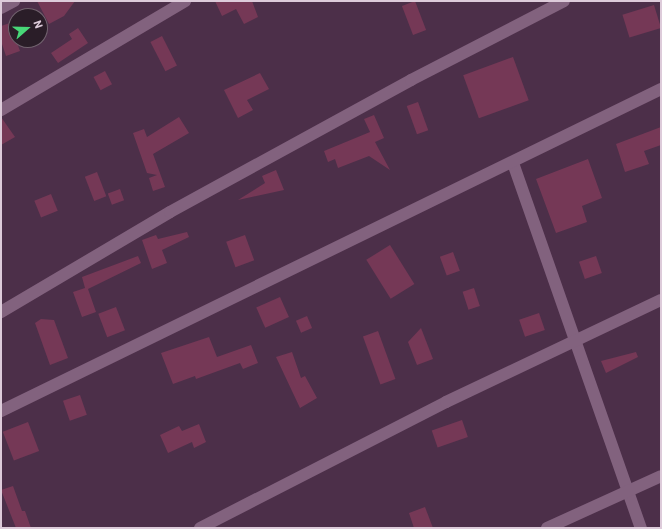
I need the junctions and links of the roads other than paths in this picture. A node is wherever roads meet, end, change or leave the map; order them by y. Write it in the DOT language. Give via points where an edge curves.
graph roads {
  1 [pos="14,1"];
  2 [pos="185,1"];
  3 [pos="564,1"];
  4 [pos="1,8"];
  5 [pos="661,89"];
  6 [pos="1,110"];
  7 [pos="513,163"];
  8 [pos="661,300"];
  9 [pos="1,312"];
  10 [pos="574,340"];
  11 [pos="1,411"];
  12 [pos="661,476"];
  13 [pos="627,492"];
  14 [pos="200,528"];
  15 [pos="547,528"];
  16 [pos="641,528"];
  1 -- 4 [label="street"];
  2 -- 6 [label="street"];
  3 -- 9 [label="street" via="411,80 170,212"];
  5 -- 7 [label="street"];
  7 -- 10 [label="street"];
  7 -- 11 [label="street"];
  8 -- 10 [label="street"];
  10 -- 13 [label="street"];
  10 -- 14 [label="street"];
  12 -- 13 [label="street"];
  13 -- 15 [label="street"];
  13 -- 16 [label="street"];
}
